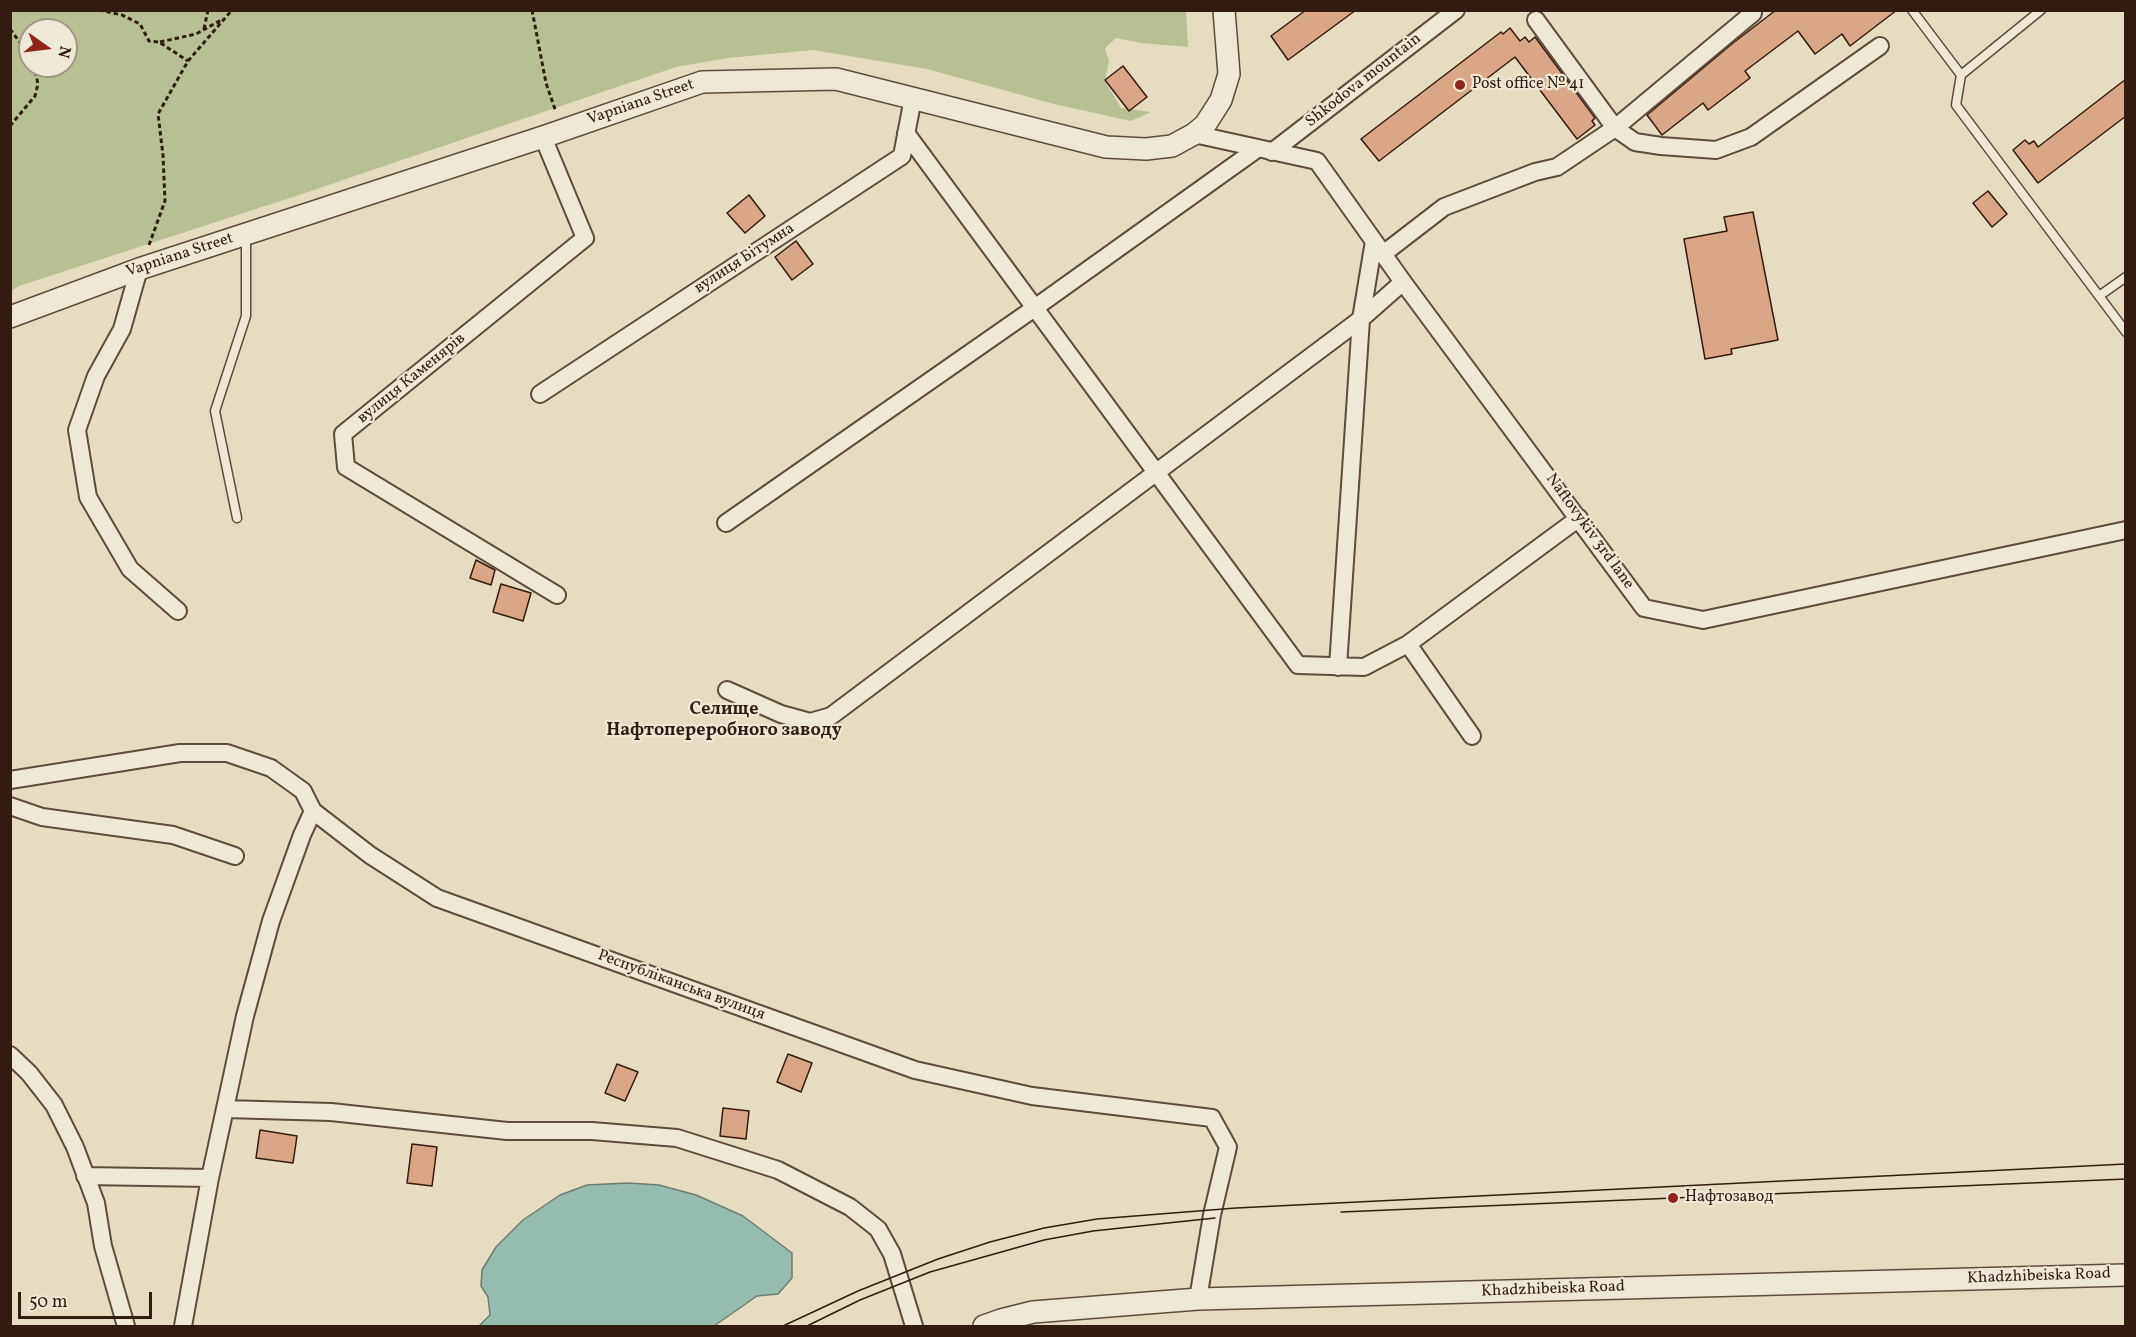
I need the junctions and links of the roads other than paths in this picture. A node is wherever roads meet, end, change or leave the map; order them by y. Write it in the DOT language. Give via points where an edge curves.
graph roads {
  1 [pos="1224,10"];
  2 [pos="1456,10"];
  3 [pos="1912,10"];
  4 [pos="2041,10"];
  5 [pos="1753,13"];
  6 [pos="1536,20"];
  7 [pos="1880,46"];
  8 [pos="1961,75"];
  9 [pos="913,98"];
  10 [pos="1615,128"];
  11 [pos="906,133"];
  12 [pos="552,134"];
  13 [pos="1194,134"];
  14 [pos="1264,150"];
  15 [pos="245,232"];
  16 [pos="1379,248"];
  17 [pos="139,269"];
  18 [pos="2126,277"];
  19 [pos="1403,282"];
  20 [pos="2099,296"];
  21 [pos="1036,307"];
  22 [pos="10,317"];
  23 [pos="1361,319"];
  24 [pos="2126,333"];
  25 [pos="540,394"];
  26 [pos="1156,471"];
  27 [pos="237,518"];
  28 [pos="1579,518"];
  29 [pos="726,523"];
  30 [pos="2126,530"];
  31 [pos="557,595"];
  32 [pos="178,611"];
  33 [pos="1408,644"];
  34 [pos="1338,667"];
  35 [pos="727,690"];
  36 [pos="1472,736"];
  37 [pos="10,780"];
  38 [pos="10,806"];
  39 [pos="313,811"];
  40 [pos="235,856"];
  41 [pos="10,1055"];
  42 [pos="225,1110"];
  43 [pos="85,1176"];
  44 [pos="210,1178"];
  45 [pos="2126,1275"];
  46 [pos="1198,1299"];
  47 [pos="126,1326"];
  48 [pos="183,1326"];
  49 [pos="914,1326"];
  50 [pos="984,1326"];
  1 -- 13 [label="street, Vapniana Street" via="1229,75 1221,100"];
  2 -- 14 [label="street, Shkodova mountain"];
  3 -- 8 [label="lane"];
  4 -- 8 [label="lane"];
  5 -- 10 [label="street"];
  6 -- 10 [label="street"];
  7 -- 10 [label="street" via="1751,137 1716,150 1635,142"];
  8 -- 20 [label="lane" via="1956,105"];
  9 -- 11 [label="street, вулиця Бітумна"];
  9 -- 12 [label="street, Vapniana Street" via="836,79 702,82"];
  9 -- 13 [label="street, Vapniana Street" via="1106,147 1172,146"];
  10 -- 16 [label="street" via="1557,167 1444,207"];
  11 -- 21 [label="street"];
  11 -- 25 [label="street, вулиця Бітумна" via="902,156"];
  12 -- 15 [label="street, Vapniana Street"];
  12 -- 31 [label="street, вулиця Каменярів" via="585,238 343,434 346,467"];
  13 -- 14 [label="street, Naftovykiv 3rd lane"];
  14 -- 16 [label="street, Naftovykiv 3rd lane" via="1317,161"];
  14 -- 21 [label="street, Shkodova mountain"];
  15 -- 17 [label="street, Vapniana Street"];
  15 -- 27 [label="lane" via="246,316 215,411"];
  16 -- 19 [label="street, Naftovykiv 3rd lane"];
  16 -- 23 [label="street"];
  17 -- 22 [label="street, Vapniana Street"];
  17 -- 32 [label="street" via="122,329 96,376 77,430 88,497 130,569"];
  18 -- 20 [label="lane"];
  19 -- 23 [label="street"];
  19 -- 28 [label="street, Naftovykiv 3rd lane"];
  20 -- 24 [label="lane"];
  21 -- 26 [label="street"];
  21 -- 29 [label="street, Shkodova mountain"];
  23 -- 26 [label="street"];
  23 -- 34 [label="street"];
  26 -- 34 [label="street" via="1298,665"];
  26 -- 35 [label="street" via="831,716 810,722"];
  28 -- 30 [label="street, Naftovykiv 3rd lane" via="1644,608 1703,620"];
  28 -- 33 [label="street"];
  33 -- 34 [label="street" via="1364,667"];
  33 -- 36 [label="street"];
  37 -- 39 [label="street, Республіканська вулиця" via="180,753 227,753 271,768 303,791"];
  38 -- 40 [label="street" via="42,818 173,835"];
  39 -- 42 [label="street" via="271,921"];
  39 -- 46 [label="street, Республіканська вулиця" via="370,855 437,898 915,1070 1032,1096 1212,1118 1228,1147"];
  41 -- 43 [label="street" via="54,1105"];
  42 -- 44 [label="street"];
  42 -- 49 [label="street" via="331,1112 507,1131 592,1131 677,1138 778,1170 850,1207 878,1229 892,1254"];
  43 -- 44 [label="street"];
  43 -- 47 [label="street" via="96,1203 103,1246"];
  44 -- 48 [label="street"];
  45 -- 46 [label="street, Khadzhibeiska Road"];
  46 -- 50 [label="street, Khadzhibeiska Road" via="1033,1312"];
}
